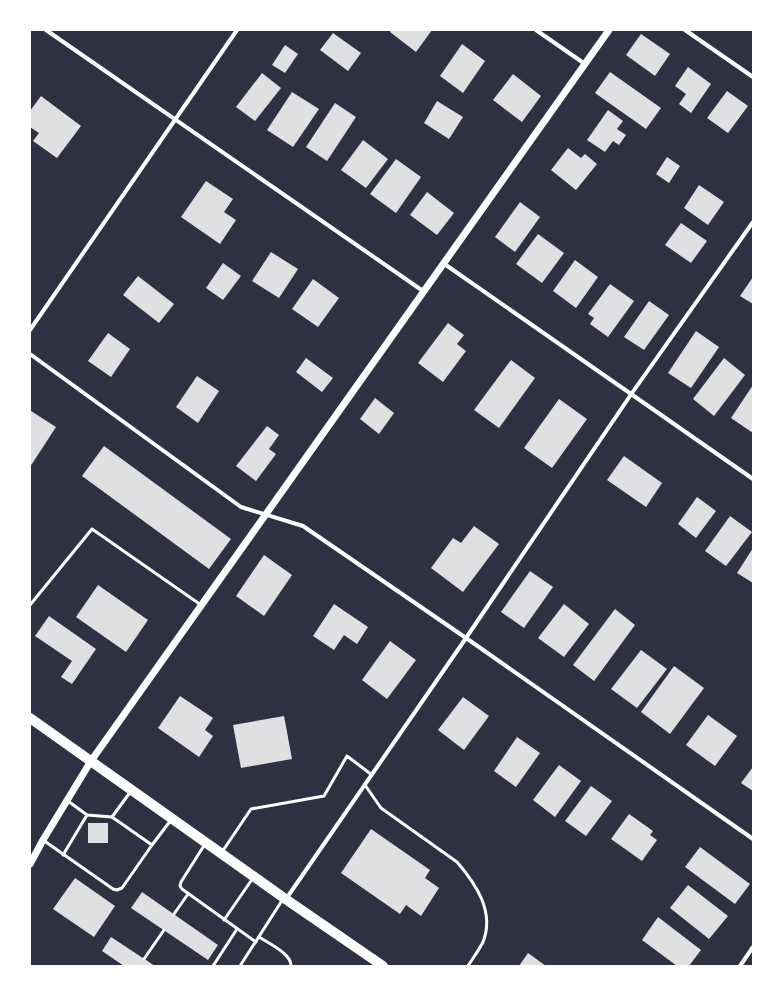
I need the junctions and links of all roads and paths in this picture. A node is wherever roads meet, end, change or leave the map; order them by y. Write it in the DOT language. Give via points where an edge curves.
graph roads {
  1 [pos="46,30"];
  2 [pos="238,30"];
  3 [pos="536,30"];
  4 [pos="609,30"];
  5 [pos="685,30"];
  6 [pos="585,64"];
  7 [pos="753,77"];
  8 [pos="176,120"];
  9 [pos="753,222"];
  10 [pos="443,263"];
  11 [pos="423,291"];
  12 [pos="30,330"];
  13 [pos="30,354"];
  14 [pos="632,393"];
  15 [pos="752,476"];
  16 [pos="265,515"];
  17 [pos="30,605"];
  18 [pos="201,605"];
  19 [pos="466,638"];
  20 [pos="30,718"];
  21 [pos="91,761"];
  22 [pos="372,775"];
  23 [pos="365,785"];
  24 [pos="132,790"];
  25 [pos="67,801"];
  26 [pos="87,815"];
  27 [pos="112,817"];
  28 [pos="172,818"];
  29 [pos="753,839"];
  30 [pos="43,840"];
  31 [pos="206,843"];
  32 [pos="152,845"];
  33 [pos="221,853"];
  34 [pos="63,855"];
  35 [pos="30,864"];
  36 [pos="254,877"];
  37 [pos="188,894"];
  38 [pos="285,899"];
  39 [pos="174,914"];
  40 [pos="224,920"];
  41 [pos="237,929"];
  42 [pos="164,930"];
  43 [pos="259,937"];
  44 [pos="256,942"];
  45 [pos="753,947"];
  46 [pos="144,959"];
  47 [pos="212,966"];
  48 [pos="240,966"];
  49 [pos="291,966"];
  50 [pos="383,966"];
  51 [pos="468,966"];
  52 [pos="740,966"];
  1 -- 8 [label="street"];
  2 -- 8 [label="street"];
  3 -- 6 [label="street"];
  4 -- 6 [label="street"];
  5 -- 7 [label="street"];
  6 -- 10 [label="street"];
  8 -- 11 [label="street"];
  8 -- 12 [label="street"];
  9 -- 14 [label="street"];
  10 -- 11 [label="street"];
  10 -- 14 [label="street"];
  11 -- 16 [label="street"];
  13 -- 16 [label="street" via="241,507"];
  14 -- 15 [label="street"];
  14 -- 19 [label="street"];
  16 -- 18 [label="street"];
  16 -- 19 [label="street" via="303,526"];
  17 -- 18 [label="lane" via="92,529"];
  18 -- 21 [label="street"];
  19 -- 22 [label="street"];
  19 -- 29 [label="street"];
  20 -- 21 [label="main road"];
  21 -- 24 [label="main road"];
  21 -- 25 [label="street"];
  22 -- 23 [label="street"];
  22 -- 33 [label="lane" via="347,756 324,796 251,809"];
  23 -- 38 [label="street"];
  23 -- 51 [label="lane" via="381,808 456,862 480,895 487,925 482,943"];
  24 -- 27 [label="lane"];
  24 -- 28 [label="main road"];
  25 -- 26 [label="lane"];
  25 -- 30 [label="street"];
  26 -- 27 [label="lane"];
  26 -- 34 [label="lane"];
  27 -- 32 [label="lane"];
  28 -- 31 [label="main road"];
  28 -- 32 [label="lane"];
  30 -- 34 [label="lane"];
  30 -- 35 [label="street"];
  31 -- 33 [label="main road"];
  31 -- 37 [label="lane" via="181,882 180,886"];
  32 -- 34 [label="lane" via="122,888 117,890"];
  33 -- 36 [label="main road"];
  36 -- 38 [label="main road"];
  36 -- 40 [label="lane"];
  37 -- 39 [label="lane"];
  37 -- 40 [label="lane"];
  38 -- 43 [label="lane"];
  38 -- 50 [label="main road"];
  40 -- 41 [label="lane"];
  41 -- 44 [label="lane"];
  41 -- 47 [label="lane"];
  42 -- 46 [label="lane"];
  43 -- 44 [label="lane"];
  43 -- 49 [label="lane" via="287,955 292,962"];
  44 -- 48 [label="lane"];
  45 -- 52 [label="street"];
}
